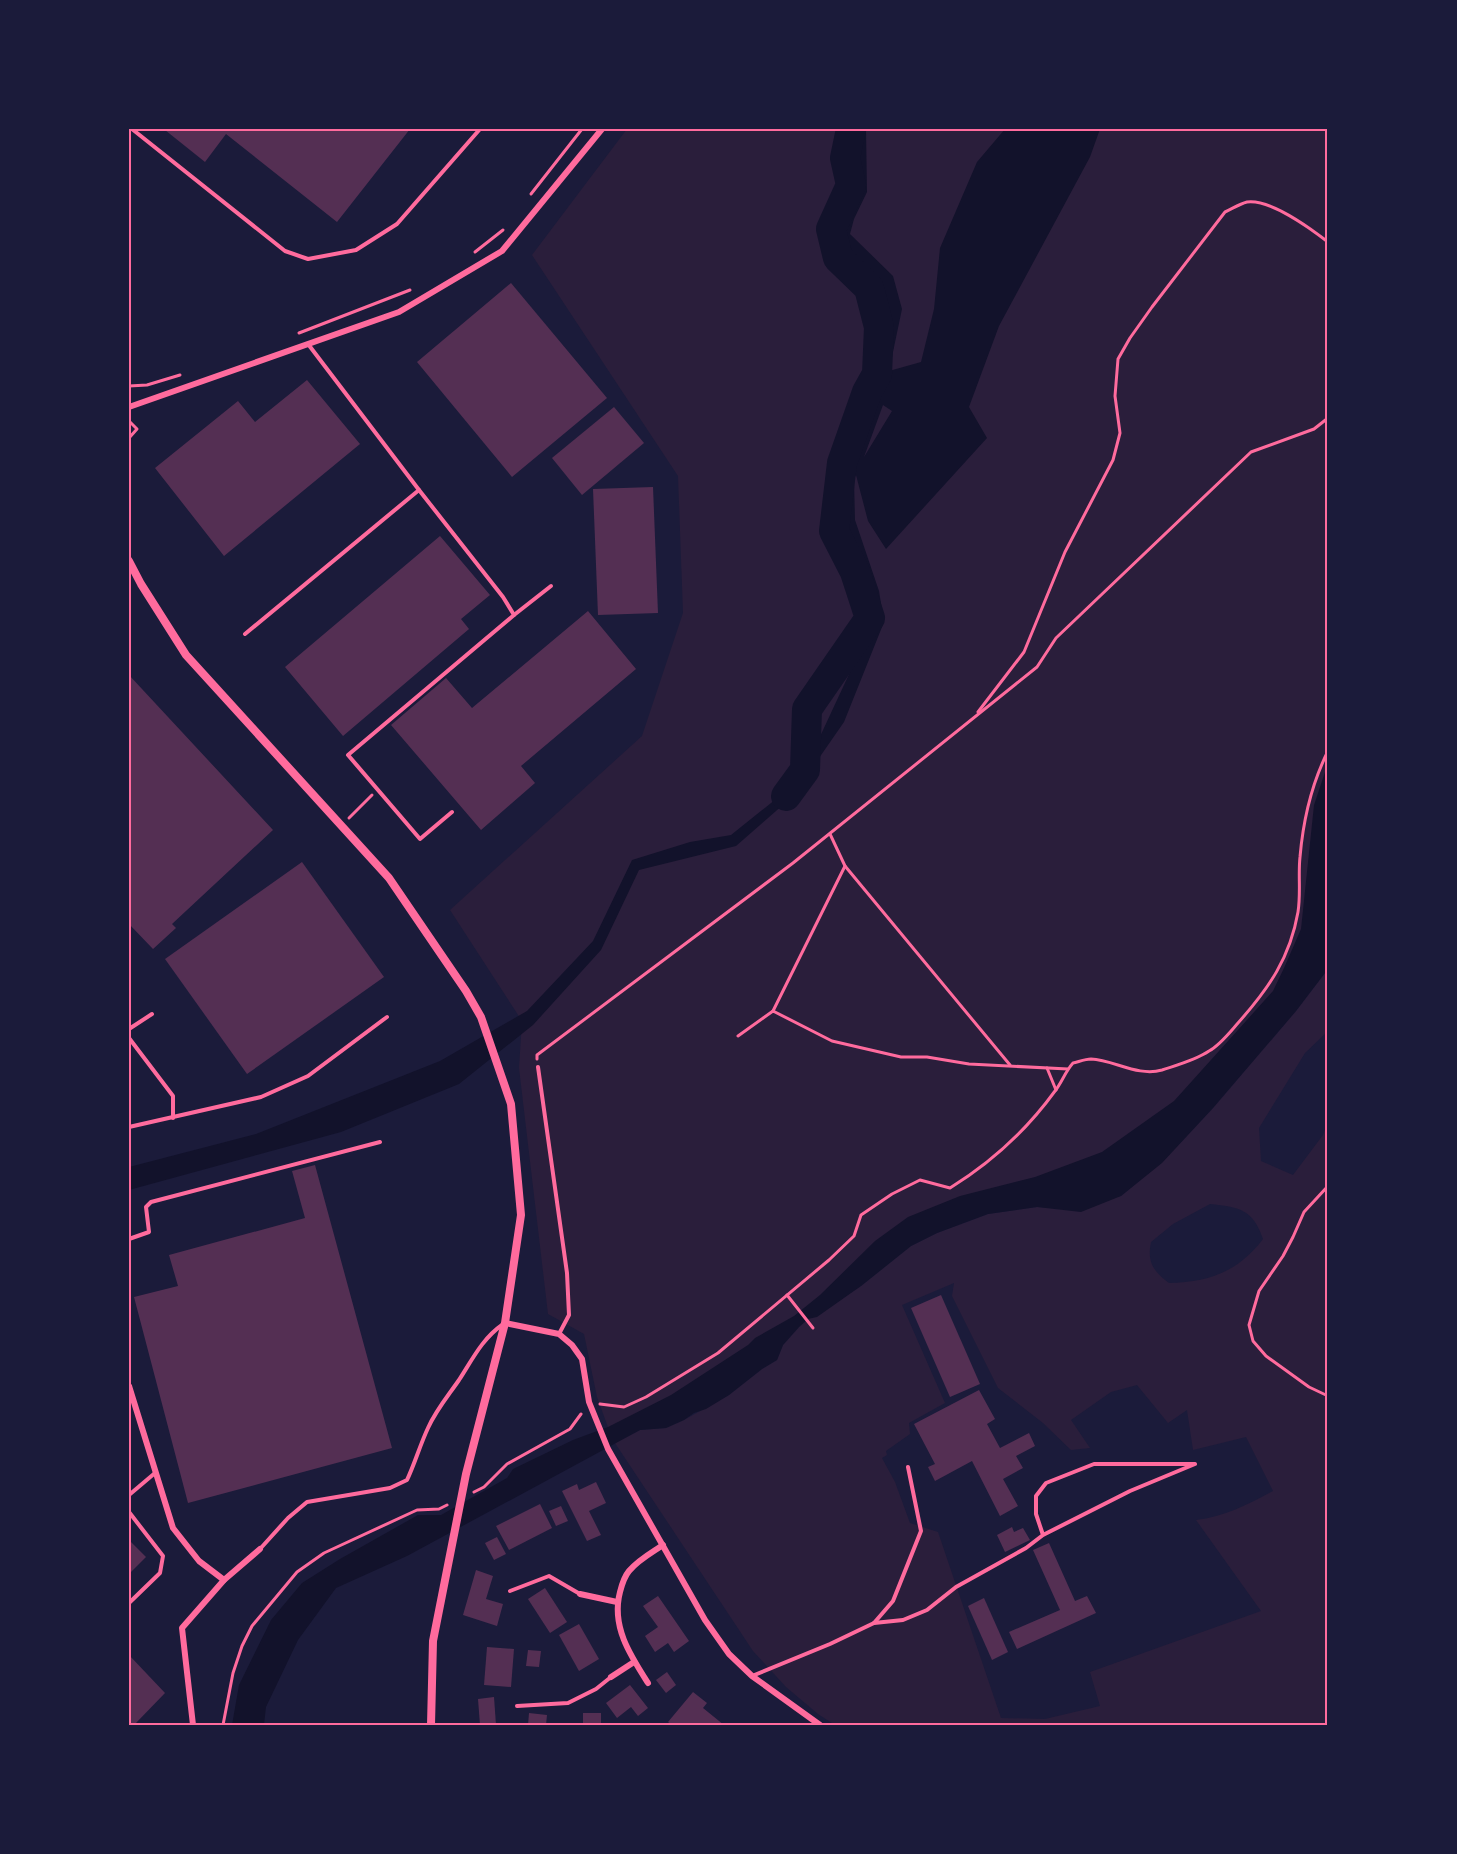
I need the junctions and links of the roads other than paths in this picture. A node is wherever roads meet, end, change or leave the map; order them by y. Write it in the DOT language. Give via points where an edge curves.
graph roads {
  1 [pos="132,129"];
  2 [pos="480,129"];
  3 [pos="602,129"];
  4 [pos="308,344"];
  5 [pos="129,407"];
  6 [pos="419,490"];
  7 [pos="129,561"];
  8 [pos="551,586"];
  9 [pos="514,615"];
  10 [pos="244,634"];
  11 [pos="452,812"];
  12 [pos="152,1014"];
  13 [pos="387,1017"];
  14 [pos="129,1029"];
  15 [pos="129,1038"];
  16 [pos="538,1067"];
  17 [pos="173,1118"];
  18 [pos="129,1127"];
  19 [pos="380,1142"];
  20 [pos="129,1239"];
  21 [pos="505,1323"];
  22 [pos="559,1334"];
  23 [pos="129,1386"];
  24 [pos="908,1467"];
  25 [pos="156,1473"];
  26 [pos="129,1495"];
  27 [pos="129,1512"];
  28 [pos="1043,1535"];
  29 [pos="663,1545"];
  30 [pos="260,1549"];
  31 [pos="224,1580"];
  32 [pos="510,1591"];
  33 [pos="580,1594"];
  34 [pos="617,1602"];
  35 [pos="129,1603"];
  36 [pos="874,1623"];
  37 [pos="634,1662"];
  38 [pos="752,1676"];
  39 [pos="611,1677"];
  40 [pos="648,1683"];
  41 [pos="517,1706"];
  42 [pos="193,1725"];
  43 [pos="430,1725"];
  44 [pos="820,1725"];
  1 -- 2 [label="lane" via="285,251 308,259 356,250 397,224"];
  3 -- 4 [label="street" via="502,251 399,312"];
  4 -- 5 [label="street"];
  4 -- 6 [label="lane"];
  6 -- 9 [label="lane"];
  6 -- 10 [label="lane"];
  7 -- 21 [label="street" via="186,655 389,878 481,1017 511,1104 521,1215"];
  8 -- 9 [label="lane"];
  9 -- 11 [label="lane" via="348,755 420,839"];
  12 -- 14 [label="lane"];
  13 -- 17 [label="lane" via="308,1076 261,1097"];
  15 -- 17 [label="lane" via="173,1096"];
  16 -- 22 [label="lane" via="567,1273 569,1315"];
  17 -- 18 [label="lane"];
  19 -- 20 [label="lane" via="151,1202 146,1207 149,1232"];
  21 -- 22 [label="street"];
  21 -- 30 [label="lane" via="491,1333 441,1403 407,1480 390,1488 307,1502"];
  21 -- 43 [label="street" via="466,1474 434,1641"];
  22 -- 29 [label="street" via="582,1359 589,1402 608,1449"];
  23 -- 25 [label="street"];
  24 -- 36 [label="lane" via="921,1531 893,1601"];
  25 -- 26 [label="lane"];
  25 -- 31 [label="street" via="173,1528 199,1561"];
  27 -- 35 [label="lane" via="163,1556 160,1573"];
  28 -- 28 [label="lane" via="1130,1491 1195,1464 1094,1464 1046,1483 1036,1496 1036,1514"];
  28 -- 36 [label="lane" via="956,1587 927,1610 903,1620"];
  29 -- 34 [label="street" via="628,1572"];
  29 -- 38 [label="street" via="705,1620 729,1654"];
  30 -- 31 [label="street"];
  31 -- 42 [label="street" via="182,1628"];
  32 -- 33 [label="lane" via="549,1576"];
  33 -- 34 [label="street"];
  34 -- 37 [label="street" via="618,1622"];
  36 -- 38 [label="lane"];
  37 -- 39 [label="street"];
  37 -- 40 [label="street"];
  38 -- 44 [label="street"];
  39 -- 41 [label="lane" via="568,1703"];
}
